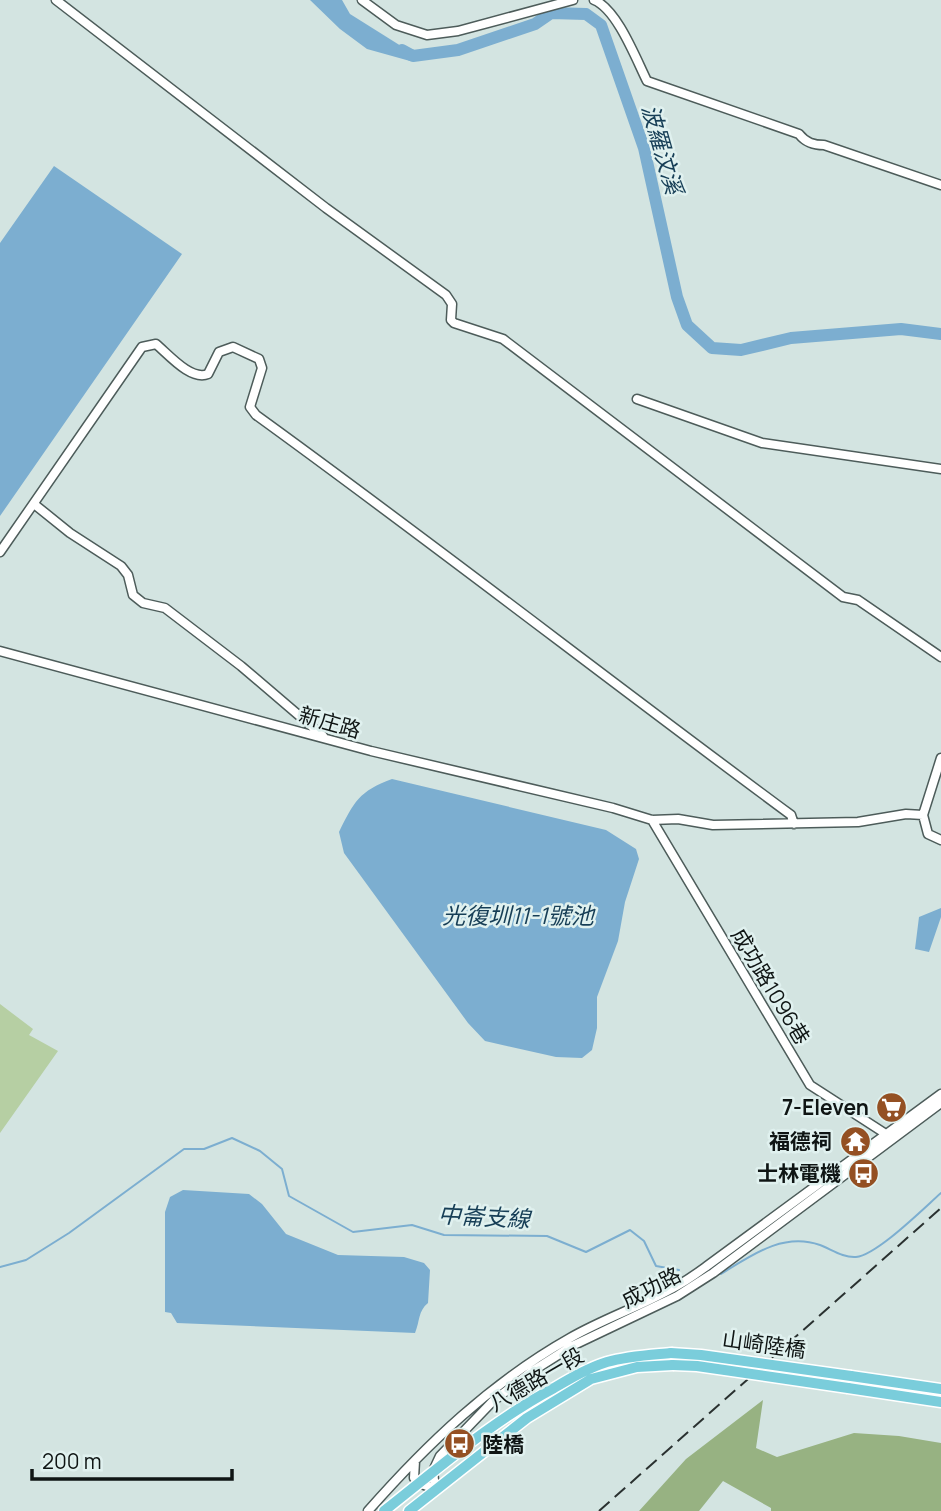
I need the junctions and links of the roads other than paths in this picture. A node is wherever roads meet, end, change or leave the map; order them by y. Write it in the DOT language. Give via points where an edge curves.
graph roads {
  1 [pos="56,0"];
  2 [pos="362,0"];
  3 [pos="573,0"];
  4 [pos="594,0"];
  5 [pos="941,185"];
  6 [pos="637,399"];
  7 [pos="941,469"];
  8 [pos="33,504"];
  9 [pos="0,552"];
  10 [pos="0,651"];
  11 [pos="941,657"];
  12 [pos="327,738"];
  13 [pos="941,758"];
  14 [pos="923,815"];
  15 [pos="652,820"];
  16 [pos="794,824"];
  17 [pos="941,840"];
  18 [pos="941,1094"];
  19 [pos="941,1103"];
  20 [pos="889,1136"];
  21 [pos="671,1353"];
  22 [pos="673,1365"];
  23 [pos="941,1389"];
  24 [pos="941,1402"];
  25 [pos="415,1461"];
  26 [pos="433,1471"];
  27 [pos="419,1483"];
  28 [pos="435,1489"];
  29 [pos="368,1511"];
  30 [pos="384,1511"];
  31 [pos="409,1511"];
  1 -- 11 [label="street" via="446,295 454,323 503,339 843,597 858,600"];
  2 -- 3 [label="street" via="396,25 428,35"];
  4 -- 5 [label="street" via="612,16 647,81 799,134 814,145"];
  6 -- 7 [label="street" via="762,443"];
  8 -- 9 [label="street"];
  8 -- 12 [label="street" via="121,566 133,595 143,603 165,608"];
  8 -- 16 [label="street" via="142,347 156,344 194,375 203,377 219,352 233,347 259,359 261,368 250,407 256,415 792,815"];
  10 -- 12 [label="street, 新庄路"];
  12 -- 15 [label="street, 新庄路"];
  13 -- 14 [label="street"];
  14 -- 16 [label="street, 新庄路"];
  14 -- 17 [label="street" via="928,834"];
  15 -- 16 [label="street, 新庄路"];
  15 -- 20 [label="street, 成功路1096巷" via="810,1085"];
  18 -- 20 [label="street, 成功路"];
  19 -- 20 [label="street, 成功路"];
  20 -- 25 [label="street, 成功路" via="690,1278 602,1320 528,1363 483,1396"];
  20 -- 26 [label="street, 成功路" via="704,1279 531,1372 492,1402 440,1456"];
  21 -- 23 [label="main road, 山崎陸橋, bridge"];
  21 -- 26 [label="main road, 八德路一段" via="635,1356 583,1371 520,1406"];
  22 -- 24 [label="main road, 山崎陸橋, bridge"];
  22 -- 28 [label="main road, 八德路一段" via="637,1367 591,1379 527,1418"];
  25 -- 27 [label="street" via="414,1478"];
  25 -- 29 [label="street, 成功路"];
  26 -- 27 [label="main road, 八德路一段"];
  26 -- 28 [label="street"];
  27 -- 28 [label="street"];
  27 -- 30 [label="main road, 八德路一段"];
  28 -- 31 [label="main road, 八德路一段"];
}
